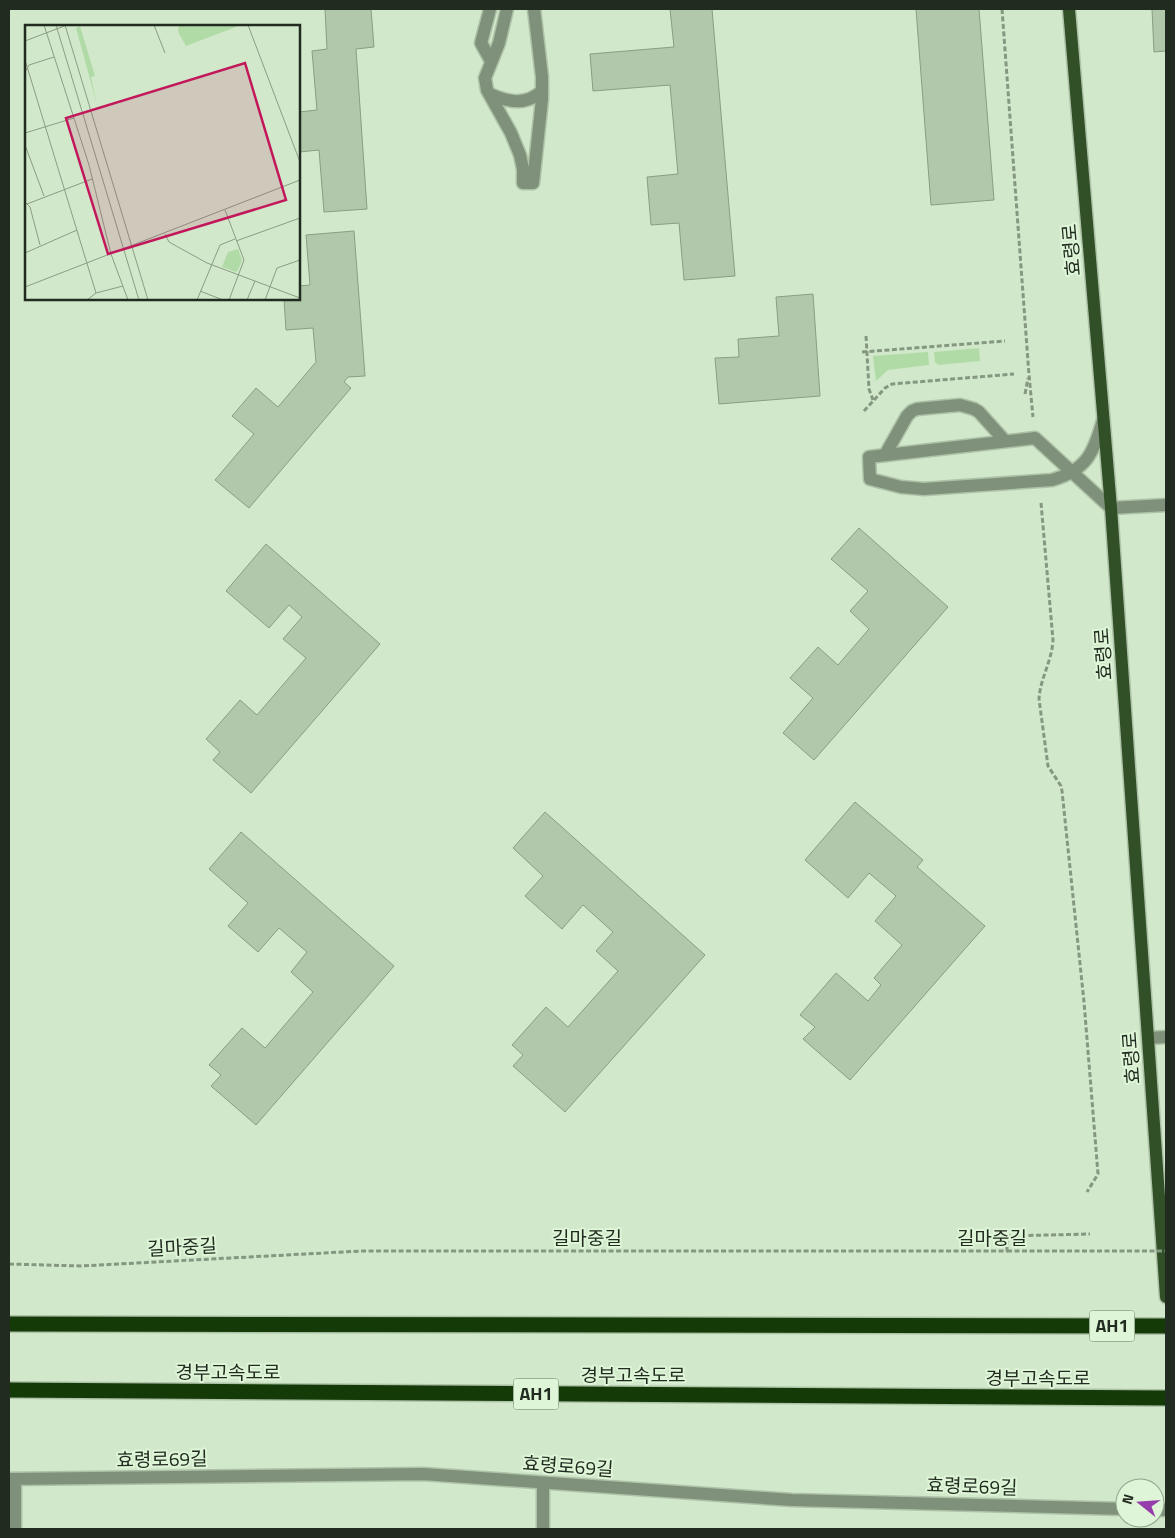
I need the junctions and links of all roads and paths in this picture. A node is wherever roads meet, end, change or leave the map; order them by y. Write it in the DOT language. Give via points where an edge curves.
graph roads {
  1 [pos="490,9"];
  2 [pos="507,9"];
  3 [pos="534,9"];
  4 [pos="1002,9"];
  5 [pos="1069,9"];
  6 [pos="492,61"];
  7 [pos="542,91"];
  8 [pos="490,94"];
  9 [pos="866,336"];
  10 [pos="1005,341"];
  11 [pos="862,352"];
  12 [pos="867,352"];
  13 [pos="1014,374"];
  14 [pos="1029,375"];
  15 [pos="1025,394"];
  16 [pos="873,400"];
  17 [pos="864,410"];
  18 [pos="1033,413"];
  19 [pos="1104,418"];
  20 [pos="1005,442"];
  21 [pos="885,456"];
  22 [pos="1072,472"];
  23 [pos="1166,505"];
  24 [pos="1112,508"];
  25 [pos="1041,510"];
  26 [pos="1166,1036"];
  27 [pos="1148,1038"];
  28 [pos="1087,1192"];
  29 [pos="1090,1234"];
  30 [pos="1166,1251"];
  31 [pos="1007,1252"];
  32 [pos="9,1264"];
  33 [pos="1166,1297"];
  34 [pos="9,1324"];
  35 [pos="1166,1326"];
  36 [pos="9,1390"];
  37 [pos="1166,1398"];
  38 [pos="12,1479"];
  39 [pos="543,1483"];
  40 [pos="1115,1509"];
  41 [pos="15,1529"];
  42 [pos="542,1529"];
  1 -- 6 [label="street" via="481,43"];
  2 -- 6 [label="street"];
  3 -- 7 [label="street"];
  4 -- 14 [label="path"];
  5 -- 19 [label="main road, 효령로"];
  6 -- 8 [label="street" via="485,78"];
  7 -- 8 [label="street" via="524,101"];
  7 -- 8 [label="street" via="533,183 523,183 523,169 516,145"];
  9 -- 12 [label="path"];
  10 -- 12 [label="path"];
  11 -- 12 [label="path"];
  12 -- 16 [label="path" via="868,389"];
  13 -- 16 [label="path" via="900,382 885,388"];
  14 -- 15 [label="path"];
  14 -- 18 [label="path"];
  16 -- 17 [label="path"];
  19 -- 22 [label="street" via="1096,446 1088,459"];
  19 -- 24 [label="main road, 효령로"];
  20 -- 21 [label="street"];
  20 -- 21 [label="street" via="974,408 960,405 917,409 907,416"];
  20 -- 22 [label="street" via="1035,438"];
  21 -- 22 [label="street" via="869,457 870,479 913,489 1052,480"];
  22 -- 24 [label="street"];
  23 -- 24 [label="street"];
  24 -- 27 [label="main road, 효령로"];
  25 -- 28 [label="path" via="1053,640 1039,699 1048,766 1062,791 1084,1002 1098,1174"];
  26 -- 27 [label="street"];
  27 -- 33 [label="main road, 효령로"];
  29 -- 31 [label="path" via="1007,1236"];
  30 -- 31 [label="path, 길마중길, bridge"];
  31 -- 32 [label="path, 길마중길" via="361,1251 81,1266"];
  34 -- 35 [label="highway, AH1"];
  36 -- 37 [label="highway, 경부고속도로 / AH1"];
  38 -- 39 [label="street, 효령로69길" via="423,1474"];
  38 -- 41 [label="street"];
  39 -- 40 [label="street, 효령로69길" via="792,1500"];
  39 -- 42 [label="street"];
}
